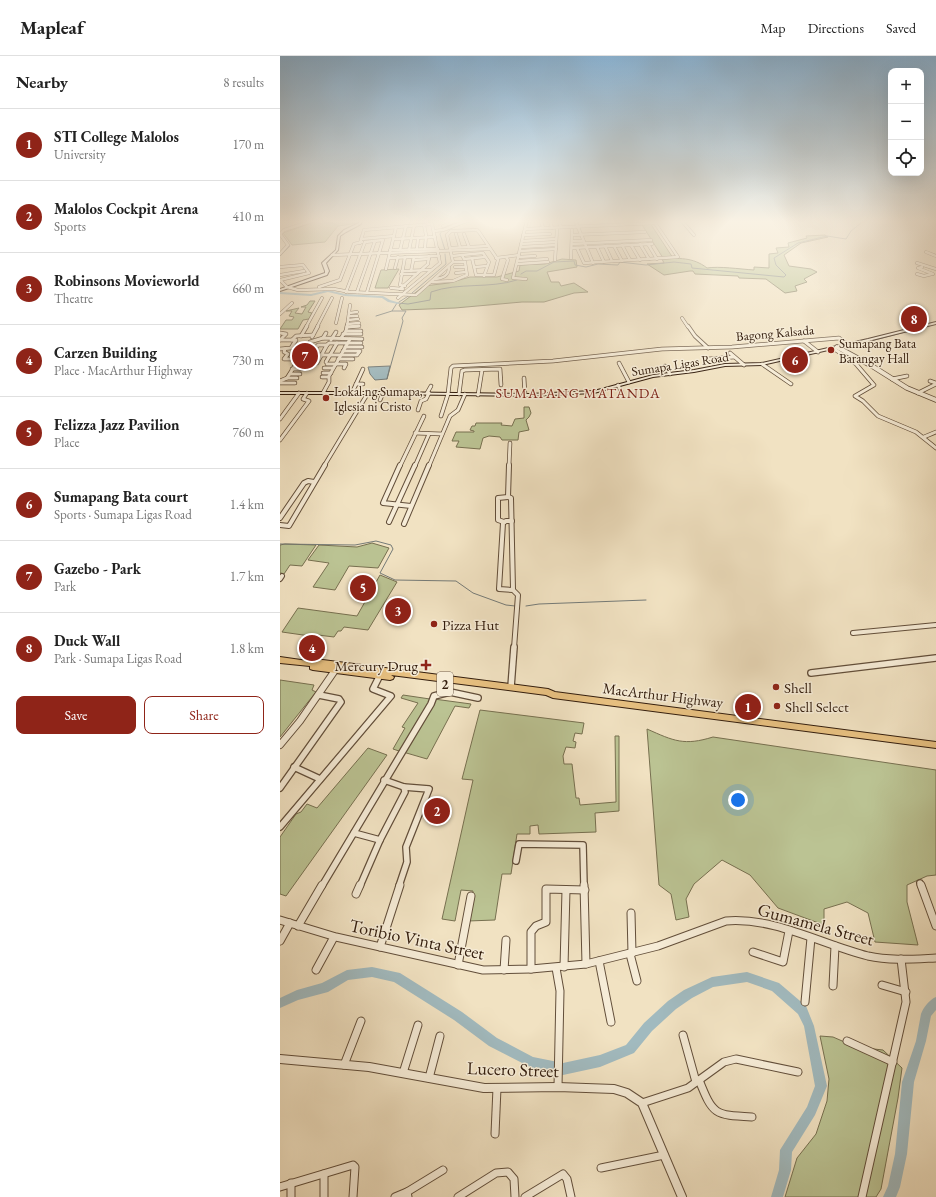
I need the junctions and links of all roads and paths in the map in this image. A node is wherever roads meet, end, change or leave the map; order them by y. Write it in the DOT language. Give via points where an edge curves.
graph roads {
  1 [pos="292,273"];
  2 [pos="308,273"];
  3 [pos="326,273"];
  4 [pos="342,273"];
  5 [pos="353,273"];
  6 [pos="363,273"];
  7 [pos="373,273"];
  8 [pos="402,273"];
  9 [pos="406,273"];
  10 [pos="427,273"];
  11 [pos="442,273"];
  12 [pos="448,273"];
  13 [pos="466,273"];
  14 [pos="476,273"];
  15 [pos="495,273"];
  16 [pos="504,273"];
  17 [pos="514,273"];
  18 [pos="935,273"];
  19 [pos="417,274"];
  20 [pos="917,274"];
  21 [pos="280,275"];
  22 [pos="484,276"];
  23 [pos="435,279"];
  24 [pos="507,280"];
  25 [pos="526,280"];
  26 [pos="280,281"];
  27 [pos="432,282"];
  28 [pos="404,286"];
  29 [pos="287,287"];
  30 [pos="391,288"];
  31 [pos="316,289"];
  32 [pos="400,289"];
  33 [pos="280,290"];
  34 [pos="409,290"];
  35 [pos="346,292"];
  36 [pos="357,292"];
  37 [pos="367,292"];
  38 [pos="404,294"];
  39 [pos="322,298"];
  40 [pos="332,298"];
  41 [pos="342,298"];
  42 [pos="398,298"];
  43 [pos="292,303"];
  44 [pos="350,305"];
  45 [pos="280,314"];
  46 [pos="338,318"];
  47 [pos="682,318"];
  48 [pos="358,319"];
  49 [pos="348,321"];
  50 [pos="336,323"];
  51 [pos="936,323"];
  52 [pos="336,332"];
  53 [pos="280,333"];
  54 [pos="326,333"];
  55 [pos="343,334"];
  56 [pos="301,336"];
  57 [pos="323,338"];
  58 [pos="331,338"];
  59 [pos="340,338"];
  60 [pos="362,338"];
  61 [pos="350,339"];
  62 [pos="280,340"];
  63 [pos="292,340"];
  64 [pos="804,341"];
  65 [pos="337,343"];
  66 [pos="348,343"];
  67 [pos="361,343"];
  68 [pos="328,344"];
  69 [pos="848,345"];
  70 [pos="345,347"];
  71 [pos="362,347"];
  72 [pos="708,348"];
  73 [pos="835,348"];
  74 [pos="280,349"];
  75 [pos="285,349"];
  76 [pos="343,351"];
  77 [pos="818,352"];
  78 [pos="730,353"];
  79 [pos="311,354"];
  80 [pos="302,355"];
  81 [pos="322,355"];
  82 [pos="331,355"];
  83 [pos="341,355"];
  84 [pos="734,357"];
  85 [pos="298,359"];
  86 [pos="338,359"];
  87 [pos="353,359"];
  88 [pos="708,359"];
  89 [pos="317,363"];
  90 [pos="619,363"];
  91 [pos="336,364"];
  92 [pos="762,364"];
  93 [pos="295,365"];
  94 [pos="744,365"];
  95 [pos="665,366"];
  96 [pos="324,368"];
  97 [pos="333,368"];
  98 [pos="344,368"];
  99 [pos="292,369"];
  100 [pos="301,369"];
  101 [pos="363,369"];
  102 [pos="482,370"];
  103 [pos="323,373"];
  104 [pos="331,373"];
  105 [pos="290,374"];
  106 [pos="300,374"];
  107 [pos="670,374"];
  108 [pos="907,376"];
  109 [pos="328,377"];
  110 [pos="287,378"];
  111 [pos="297,378"];
  112 [pos="322,378"];
  113 [pos="524,378"];
  114 [pos="892,379"];
  115 [pos="930,381"];
  116 [pos="280,382"];
  117 [pos="629,382"];
  118 [pos="295,383"];
  119 [pos="936,383"];
  120 [pos="356,384"];
  121 [pos="363,384"];
  122 [pos="501,384"];
  123 [pos="791,384"];
  124 [pos="430,386"];
  125 [pos="618,386"];
  126 [pos="280,393"];
  127 [pos="299,393"];
  128 [pos="307,393"];
  129 [pos="323,393"];
  130 [pos="352,393"];
  131 [pos="368,393"];
  132 [pos="383,393"];
  133 [pos="428,393"];
  134 [pos="622,393"];
  135 [pos="918,393"];
  136 [pos="448,394"];
  137 [pos="459,394"];
  138 [pos="466,394"];
  139 [pos="478,395"];
  140 [pos="525,395"];
  141 [pos="380,400"];
  142 [pos="936,400"];
  143 [pos="418,410"];
  144 [pos="424,416"];
  145 [pos="441,416"];
  146 [pos="280,419"];
  147 [pos="936,432"];
  148 [pos="415,433"];
  149 [pos="429,434"];
  150 [pos="442,434"];
  151 [pos="924,437"];
  152 [pos="280,440"];
  153 [pos="510,443"];
  154 [pos="936,448"];
  155 [pos="314,482"];
  156 [pos="508,497"];
  157 [pos="398,505"];
  158 [pos="411,506"];
  159 [pos="280,518"];
  160 [pos="512,521"];
  161 [pos="389,522"];
  162 [pos="504,522"];
  163 [pos="404,524"];
  164 [pos="280,525"];
  165 [pos="513,589"];
  166 [pos="936,625"];
  167 [pos="853,633"];
  168 [pos="936,658"];
  169 [pos="280,660"];
  170 [pos="337,667"];
  171 [pos="811,673"];
  172 [pos="380,675"];
  173 [pos="406,676"];
  174 [pos="511,688"];
  175 [pos="319,695"];
  176 [pos="553,695"];
  177 [pos="478,698"];
  178 [pos="280,745"];
  179 [pos="936,745"];
  180 [pos="294,767"];
  181 [pos="320,779"];
  182 [pos="384,780"];
  183 [pos="404,786"];
  184 [pos="280,788"];
  185 [pos="280,827"];
  186 [pos="354,833"];
  187 [pos="380,840"];
  188 [pos="516,861"];
  189 [pos="920,883"];
  190 [pos="566,890"];
  191 [pos="585,890"];
  192 [pos="356,894"];
  193 [pos="471,896"];
  194 [pos="631,913"];
  195 [pos="280,920"];
  196 [pos="290,923"];
  197 [pos="298,926"];
  198 [pos="936,926"];
  199 [pos="789,931"];
  200 [pos="334,936"];
  201 [pos="811,938"];
  202 [pos="506,940"];
  203 [pos="280,941"];
  204 [pos="835,946"];
  205 [pos="380,947"];
  206 [pos="753,952"];
  207 [pos="631,953"];
  208 [pos="936,958"];
  209 [pos="901,960"];
  210 [pos="599,961"];
  211 [pos="586,964"];
  212 [pos="458,965"];
  213 [pos="574,966"];
  214 [pos="564,967"];
  215 [pos="556,968"];
  216 [pos="316,970"];
  217 [pos="504,970"];
  218 [pos="531,970"];
  219 [pos="637,981"];
  220 [pos="882,985"];
  221 [pos="833,986"];
  222 [pos="906,992"];
  223 [pos="805,1002"];
  224 [pos="361,1021"];
  225 [pos="611,1022"];
  226 [pos="418,1026"];
  227 [pos="683,1035"];
  228 [pos="440,1036"];
  229 [pos="848,1040"];
  230 [pos="280,1059"];
  231 [pos="893,1062"];
  232 [pos="344,1065"];
  233 [pos="798,1072"];
  234 [pos="403,1073"];
  235 [pos="429,1078"];
  236 [pos="698,1081"];
  237 [pos="558,1087"];
  238 [pos="497,1088"];
  239 [pos="642,1103"];
  240 [pos="752,1117"];
  241 [pos="495,1134"];
  242 [pos="664,1155"];
  243 [pos="601,1168"];
  244 [pos="443,1170"];
  245 [pos="324,1174"];
  246 [pos="291,1183"];
  247 [pos="280,1187"];
  248 [pos="407,1194"];
  249 [pos="291,1197"];
  250 [pos="324,1197"];
  251 [pos="354,1197"];
  252 [pos="395,1197"];
  253 [pos="458,1197"];
  254 [pos="515,1197"];
  255 [pos="525,1197"];
  256 [pos="571,1197"];
  257 [pos="682,1197"];
  258 [pos="862,1197"];
  1 -- 21 [label="street"];
  2 -- 26 [label="street"];
  3 -- 29 [label="main road"];
  4 -- 31 [label="street" via="340,280"];
  5 -- 35 [label="street"];
  6 -- 36 [label="street"];
  7 -- 37 [label="street"];
  8 -- 28 [label="street" via="400,285"];
  9 -- 19 [label="street"];
  10 -- 34 [label="street"];
  11 -- 23 [label="street"];
  12 -- 23 [label="street"];
  13 -- 27 [label="street" via="454,281"];
  14 -- 22 [label="street"];
  15 -- 22 [label="street"];
  16 -- 24 [label="street" via="502,279"];
  17 -- 25 [label="street" via="513,278"];
  18 -- 20 [label="street" via="924,276"];
  19 -- 28 [label="street"];
  23 -- 27 [label="street"];
  26 -- 29 [label="street"];
  27 -- 38 [label="street" via="417,294"];
  28 -- 32 [label="street"];
  29 -- 31 [label="street" via="299,290"];
  29 -- 33 [label="main road"];
  30 -- 32 [label="street"];
  31 -- 35 [label="street"];
  32 -- 34 [label="street"];
  34 -- 38 [label="street"];
  35 -- 36 [label="street"];
  36 -- 37 [label="street"];
  37 -- 38 [label="street"];
  38 -- 42 [label="street"];
  39 -- 56 [label="street"];
  40 -- 56 [label="street" via="313,336"];
  41 -- 46 [label="street"];
  43 -- 45 [label="street"];
  44 -- 49 [label="street"];
  46 -- 49 [label="street"];
  46 -- 50 [label="street"];
  47 -- 72 [label="street"];
  48 -- 49 [label="street"];
  48 -- 49 [label="street"];
  48 -- 49 [label="street"];
  49 -- 55 [label="street"];
  49 -- 55 [label="street" via="361,332"];
  51 -- 69 [label="main road, Sumapa Ligas Road"];
  52 -- 58 [label="street"];
  53 -- 62 [label="street" via="286,334"];
  54 -- 57 [label="street"];
  55 -- 59 [label="street"];
  56 -- 63 [label="street" via="295,336"];
  57 -- 58 [label="street"];
  57 -- 80 [label="street" via="310,342"];
  58 -- 59 [label="street"];
  58 -- 68 [label="street"];
  59 -- 61 [label="street"];
  60 -- 61 [label="street"];
  61 -- 66 [label="street"];
  62 -- 63 [label="street"];
  63 -- 75 [label="street" via="296,340 292,347"];
  64 -- 69 [label="street, Bagong Kalsada" via="839,338"];
  64 -- 72 [label="street, Bagong Kalsada"];
  64 -- 77 [label="street"];
  65 -- 66 [label="street"];
  65 -- 68 [label="street"];
  65 -- 82 [label="street"];
  66 -- 67 [label="street"];
  66 -- 70 [label="street"];
  68 -- 79 [label="street" via="318,345"];
  68 -- 81 [label="street"];
  69 -- 73 [label="main road, Sumapa Ligas Road"];
  70 -- 71 [label="street"];
  70 -- 76 [label="street"];
  72 -- 136 [label="street, Bagong Kalsada" via="662,349 553,361 453,366"];
  73 -- 77 [label="main road, Sumapa Ligas Road"];
  73 -- 114 [label="street"];
  73 -- 151 [label="street" via="856,364 874,385 855,396 878,416"];
  74 -- 75 [label="street"];
  75 -- 85 [label="street" via="284,352 288,354 284,359"];
  76 -- 83 [label="street"];
  76 -- 83 [label="street" via="360,351 358,355"];
  77 -- 92 [label="main road, Sumapa Ligas Road"];
  78 -- 84 [label="street"];
  79 -- 80 [label="street"];
  79 -- 81 [label="street"];
  79 -- 93 [label="street" via="304,364"];
  80 -- 85 [label="street"];
  81 -- 82 [label="street"];
  81 -- 89 [label="street"];
  82 -- 83 [label="street"];
  82 -- 91 [label="street" via="327,363"];
  83 -- 86 [label="street"];
  84 -- 88 [label="street"];
  84 -- 94 [label="street"];
  85 -- 93 [label="street"];
  86 -- 87 [label="street"];
  86 -- 91 [label="street"];
  90 -- 117 [label="street"];
  91 -- 97 [label="street"];
  91 -- 98 [label="street" via="346,364"];
  92 -- 94 [label="main road, Sumapa Ligas Road"];
  92 -- 123 [label="street"];
  93 -- 99 [label="street"];
  94 -- 107 [label="main road, Sumapa Ligas Road" via="725,365"];
  95 -- 107 [label="street"];
  96 -- 97 [label="street"];
  97 -- 104 [label="street"];
  99 -- 100 [label="street"];
  99 -- 105 [label="street"];
  101 -- 120 [label="street"];
  102 -- 122 [label="street" via="500,369"];
  102 -- 137 [label="street" via="462,371"];
  102 -- 139 [label="street"];
  103 -- 104 [label="street"];
  104 -- 109 [label="street"];
  105 -- 106 [label="street"];
  105 -- 110 [label="street"];
  107 -- 117 [label="main road, Sumapa Ligas Road"];
  108 -- 114 [label="street"];
  109 -- 112 [label="street"];
  109 -- 129 [label="street" via="330,380"];
  110 -- 111 [label="street"];
  110 -- 116 [label="street"];
  113 -- 140 [label="street"];
  114 -- 135 [label="street"];
  115 -- 119 [label="street"];
  116 -- 118 [label="street"];
  117 -- 125 [label="main road, Sumapa Ligas Road"];
  119 -- 135 [label="street"];
  120 -- 121 [label="street"];
  120 -- 130 [label="street"];
  124 -- 133 [label="street"];
  125 -- 134 [label="street"];
  125 -- 140 [label="main road, Sumapa Ligas Road" via="591,392"];
  126 -- 127 [label="main road, Sumapa Ligas Road"];
  127 -- 128 [label="main road, Sumapa Ligas Road"];
  127 -- 146 [label="street"];
  128 -- 129 [label="main road, Sumapa Ligas Road"];
  128 -- 152 [label="street" via="303,400 309,401"];
  129 -- 130 [label="main road, Sumapa Ligas Road"];
  130 -- 131 [label="main road, Sumapa Ligas Road"];
  131 -- 132 [label="main road, Sumapa Ligas Road"];
  131 -- 155 [label="street"];
  132 -- 133 [label="main road, Sumapa Ligas Road"];
  132 -- 141 [label="street"];
  133 -- 136 [label="main road, Sumapa Ligas Road"];
  133 -- 143 [label="street" via="426,399 420,401"];
  135 -- 142 [label="street"];
  136 -- 137 [label="main road, Sumapa Ligas Road"];
  136 -- 145 [label="street"];
  137 -- 138 [label="main road, Sumapa Ligas Road"];
  138 -- 139 [label="main road, Sumapa Ligas Road"];
  138 -- 150 [label="street" via="458,410 450,416"];
  139 -- 140 [label="main road, Sumapa Ligas Road"];
  144 -- 148 [label="street"];
  147 -- 151 [label="street"];
  148 -- 149 [label="street"];
  148 -- 157 [label="street" via="384,499 384,503"];
  149 -- 150 [label="street"];
  149 -- 157 [label="street"];
  150 -- 158 [label="street"];
  151 -- 154 [label="street"];
  153 -- 156 [label="street"];
  155 -- 159 [label="street" via="304,484"];
  155 -- 164 [label="street" via="289,526"];
  156 -- 160 [label="street" via="511,498"];
  156 -- 162 [label="street" via="498,498 498,520"];
  157 -- 158 [label="street"];
  157 -- 161 [label="street"];
  158 -- 163 [label="street"];
  160 -- 162 [label="street"];
  160 -- 165 [label="street"];
  162 -- 165 [label="street" via="499,589"];
  165 -- 174 [label="street" via="517,594 517,606"];
  166 -- 167 [label="street"];
  168 -- 171 [label="street"];
  169 -- 170 [label="highway, MacArthur Highway / 2" via="313,667"];
  170 -- 172 [label="highway, MacArthur Highway / 2"];
  170 -- 173 [label="highway, MacArthur Highway / 2"];
  170 -- 175 [label="street"];
  172 -- 173 [label="highway, MacArthur Highway / 2"];
  172 -- 181 [label="street" via="373,689 391,696"];
  173 -- 174 [label="highway, MacArthur Highway / 2"];
  173 -- 176 [label="highway, MacArthur Highway / 2" via="526,694"];
  174 -- 176 [label="highway, MacArthur Highway / 2" via="548,692"];
  175 -- 178 [label="street"];
  175 -- 180 [label="street" via="339,699 340,702"];
  176 -- 179 [label="highway, MacArthur Highway / 2"];
  177 -- 182 [label="street" via="458,693 434,696"];
  180 -- 181 [label="street"];
  180 -- 184 [label="street"];
  181 -- 185 [label="street"];
  182 -- 183 [label="street"];
  182 -- 186 [label="street"];
  183 -- 187 [label="street" via="405,792"];
  183 -- 205 [label="street" via="429,788 406,847 407,862"];
  186 -- 187 [label="street"];
  186 -- 197 [label="street"];
  187 -- 192 [label="street"];
  188 -- 191 [label="street" via="519,844 583,845"];
  189 -- 198 [label="street"];
  190 -- 191 [label="street"];
  190 -- 214 [label="street"];
  190 -- 218 [label="street" via="546,889 546,922 536,926 531,932"];
  191 -- 211 [label="street"];
  193 -- 212 [label="street"];
  194 -- 207 [label="street"];
  195 -- 196 [label="street, Toribio Vinta Street"];
  196 -- 197 [label="street, Toribio Vinta Street"];
  196 -- 203 [label="street"];
  197 -- 200 [label="street, Toribio Vinta Street"];
  199 -- 201 [label="street, Gumamela Street"];
  199 -- 206 [label="street" via="783,962"];
  199 -- 207 [label="street, Gumamela Street" via="763,922 726,921"];
  200 -- 205 [label="street, Toribio Vinta Street"];
  200 -- 216 [label="street"];
  201 -- 204 [label="street, Gumamela Street"];
  201 -- 223 [label="street"];
  202 -- 217 [label="street"];
  204 -- 209 [label="street, Gumamela Street" via="870,956"];
  204 -- 221 [label="street"];
  205 -- 212 [label="street, Toribio Vinta Street"];
  207 -- 210 [label="street, Gumamela Street"];
  207 -- 219 [label="street"];
  208 -- 209 [label="street, Gumamela Street"];
  209 -- 222 [label="street"];
  210 -- 211 [label="street, Gumamela Street"];
  210 -- 225 [label="street"];
  211 -- 213 [label="street, Gumamela Street"];
  212 -- 217 [label="street, Toribio Vinta Street" via="483,970"];
  213 -- 214 [label="street, Toribio Vinta Street"];
  214 -- 215 [label="street, Toribio Vinta Street"];
  215 -- 218 [label="street, Toribio Vinta Street"];
  215 -- 237 [label="street" via="560,991"];
  217 -- 218 [label="street, Toribio Vinta Street"];
  220 -- 222 [label="street"];
  222 -- 231 [label="street"];
  224 -- 232 [label="street"];
  226 -- 234 [label="street"];
  227 -- 236 [label="street"];
  228 -- 235 [label="street"];
  229 -- 231 [label="street"];
  230 -- 232 [label="street, Lucero Street"];
  231 -- 258 [label="street"];
  232 -- 234 [label="street, Lucero Street"];
  233 -- 236 [label="street" via="736,1059 724,1062"];
  234 -- 235 [label="street, Lucero Street"];
  235 -- 238 [label="street, Lucero Street"];
  236 -- 239 [label="street" via="688,1088"];
  236 -- 240 [label="street" via="714,1113 721,1116"];
  237 -- 238 [label="street, Lucero Street"];
  237 -- 239 [label="street, Lucero Street" via="614,1089 627,1093"];
  238 -- 241 [label="street"];
  239 -- 242 [label="street"];
  242 -- 243 [label="street"];
  242 -- 257 [label="street"];
  244 -- 248 [label="street"];
  245 -- 246 [label="street"];
  245 -- 250 [label="street"];
  245 -- 251 [label="street" via="352,1165"];
  246 -- 247 [label="street"];
  246 -- 249 [label="street"];
  248 -- 252 [label="street"];
  253 -- 254 [label="street" via="496,1173 508,1172 514,1179"];
  255 -- 256 [label="street" via="563,1174 567,1179"];
}
